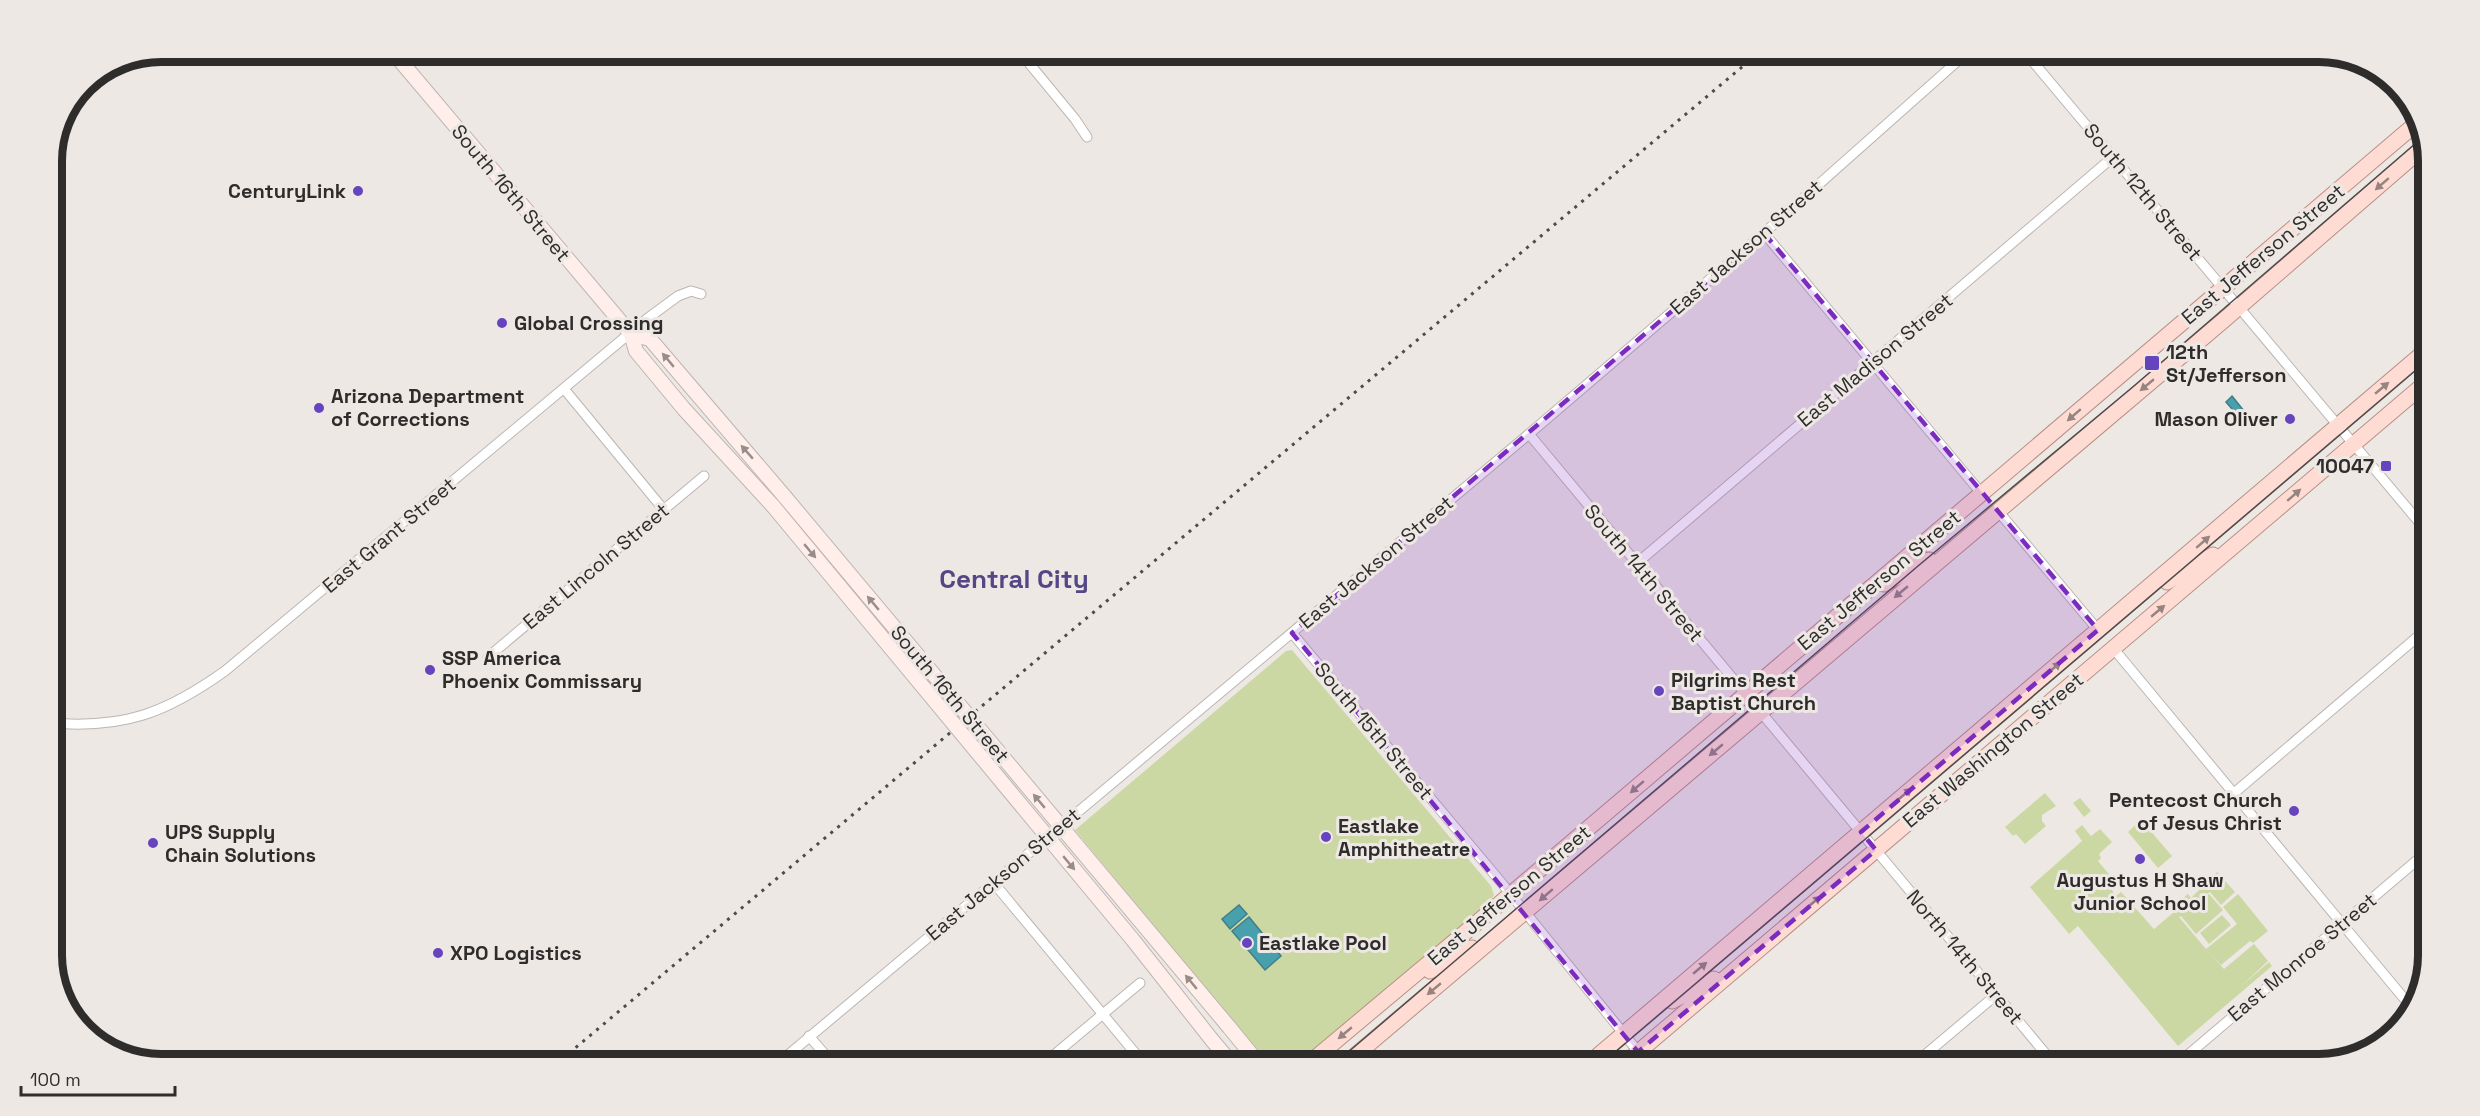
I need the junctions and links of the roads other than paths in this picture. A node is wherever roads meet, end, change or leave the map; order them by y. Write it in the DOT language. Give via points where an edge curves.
graph roads {
  1 [pos="401,62"];
  2 [pos="1028,62"];
  3 [pos="1957,62"];
  4 [pos="2033,62"];
  5 [pos="2412,127"];
  6 [pos="1086,137"];
  7 [pos="2417,140"];
  8 [pos="2418,152"];
  9 [pos="2113,157"];
  10 [pos="2362,170"];
  11 [pos="1764,233"];
  12 [pos="2224,288"];
  13 [pos="701,294"];
  14 [pos="2240,307"];
  15 [pos="631,334"];
  16 [pos="2418,357"];
  17 [pos="1872,362"];
  18 [pos="565,390"];
  19 [pos="2418,390"];
  20 [pos="2337,425"];
  21 [pos="1529,434"];
  22 [pos="2353,444"];
  23 [pos="704,476"];
  24 [pos="1982,494"];
  25 [pos="664,510"];
  26 [pos="1998,511"];
  27 [pos="2418,521"];
  28 [pos="2250,534"];
  29 [pos="1958,544"];
  30 [pos="1636,564"];
  31 [pos="1859,597"];
  32 [pos="2133,602"];
  33 [pos="2098,630"];
  34 [pos="1292,633"];
  35 [pos="2418,636"];
  36 [pos="2113,648"];
  37 [pos="488,657"];
  38 [pos="1745,694"];
  39 [pos="1761,712"];
  40 [pos="62,724"];
  41 [pos="2233,794"];
  42 [pos="1861,832"];
  43 [pos="1876,850"];
  44 [pos="2418,859"];
  45 [pos="993,882"];
  46 [pos="1510,895"];
  47 [pos="1524,913"];
  48 [pos="2342,924"];
  49 [pos="1503,930"];
  50 [pos="1736,968"];
  51 [pos="1140,983"];
  52 [pos="1395,991"];
  53 [pos="1996,995"];
  54 [pos="2407,1001"];
  55 [pos="1103,1014"];
  56 [pos="1645,1015"];
  57 [pos="1624,1033"];
  58 [pos="809,1036"];
  59 [pos="1638,1052"];
  60 [pos="789,1054"];
  61 [pos="825,1054"];
  62 [pos="1055,1054"];
  63 [pos="1136,1054"];
  64 [pos="1224,1054"];
  65 [pos="1251,1054"];
  66 [pos="1320,1054"];
  67 [pos="1357,1054"];
  68 [pos="1600,1054"];
  69 [pos="1636,1054"];
  70 [pos="1926,1054"];
  71 [pos="2046,1054"];
  72 [pos="2189,1054"];
  1 -- 15 [label="main road, South 16th Street"];
  2 -- 6 [label="street" via="1076,118"];
  3 -- 11 [label="street, East Jackson Street"];
  4 -- 9 [label="street, South 12th Street"];
  5 -- 10 [label="main road, East Jefferson Street"];
  7 -- 10 [label="main road, East Jefferson Street"];
  8 -- 14 [label="main road, East Jefferson Street, one-way"];
  9 -- 12 [label="street, South 12th Street"];
  9 -- 17 [label="street, East Madison Street"];
  10 -- 12 [label="main road, East Jefferson Street"];
  11 -- 17 [label="street"];
  11 -- 21 [label="street, East Jackson Street"];
  12 -- 14 [label="street, South 12th Street"];
  12 -- 24 [label="main road, East Jefferson Street, one-way"];
  13 -- 15 [label="street, East Grant Street" via="691,291 678,296"];
  14 -- 20 [label="street, South 12th Street"];
  14 -- 26 [label="main road, East Jefferson Street, one-way"];
  15 -- 18 [label="street, East Grant Street"];
  15 -- 64 [label="main road, South 16th Street, one-way, bridge" via="636,351 772,507"];
  65 -- 15 [label="main road, South 16th Street, one-way, bridge" via="650,339"];
  20 -- 16 [label="main road, East Washington Street, one-way"];
  17 -- 24 [label="street"];
  17 -- 30 [label="street, East Madison Street"];
  18 -- 25 [label="street"];
  18 -- 40 [label="street, East Grant Street" via="203,687 130,720"];
  19 -- 22 [label="main road, East Washington Street"];
  20 -- 22 [label="street, South 12th Street"];
  32 -- 20 [label="main road, East Washington Street, one-way"];
  21 -- 30 [label="street, South 14th Street"];
  21 -- 34 [label="street, East Jackson Street"];
  22 -- 27 [label="street, South 12th Street"];
  28 -- 22 [label="main road, East Washington Street, one-way"];
  23 -- 25 [label="street, East Lincoln Street"];
  24 -- 31 [label="main road, East Jefferson Street"];
  25 -- 37 [label="street, East Lincoln Street"];
  26 -- 29 [label="main road, East Jefferson Street"];
  26 -- 33 [label="street"];
  28 -- 32 [label="main road, East Washington Street"];
  36 -- 28 [label="main road, East Washington Street, one-way"];
  29 -- 31 [label="main road"];
  29 -- 39 [label="main road, East Jefferson Street, one-way"];
  30 -- 38 [label="street, South 14th Street"];
  31 -- 38 [label="main road, East Jefferson Street"];
  32 -- 33 [label="main road, East Washington Street"];
  42 -- 33 [label="main road, East Washington Street, one-way"];
  34 -- 45 [label="street, East Jackson Street"];
  34 -- 46 [label="street, South 15th Street"];
  35 -- 41 [label="street"];
  36 -- 41 [label="street"];
  36 -- 43 [label="main road, East Washington Street"];
  38 -- 39 [label="street, South 14th Street"];
  38 -- 46 [label="main road, East Jefferson Street, one-way"];
  39 -- 42 [label="street, South 14th Street"];
  39 -- 47 [label="main road, East Jefferson Street, one-way"];
  41 -- 48 [label="street"];
  42 -- 43 [label="street, South 14th Street"];
  56 -- 42 [label="main road, East Washington Street, one-way"];
  50 -- 43 [label="main road, East Washington Street, one-way"];
  43 -- 53 [label="street, North 14th Street"];
  44 -- 48 [label="street, East Monroe Street"];
  45 -- 55 [label="street"];
  45 -- 58 [label="street, East Jackson Street"];
  46 -- 47 [label="street, South 15th Street"];
  46 -- 52 [label="main road, East Jefferson Street"];
  47 -- 49 [label="main road, East Jefferson Street"];
  47 -- 57 [label="street, South 15th Street"];
  48 -- 54 [label="street"];
  48 -- 72 [label="street, East Monroe Street"];
  49 -- 52 [label="main road, East Jefferson Street"];
  49 -- 67 [label="main road, East Jefferson Street, one-way"];
  50 -- 56 [label="main road, East Washington Street"];
  50 -- 59 [label="main road, East Washington Street"];
  51 -- 55 [label="street"];
  52 -- 66 [label="main road, East Jefferson Street, one-way"];
  53 -- 70 [label="street"];
  53 -- 71 [label="street, North 14th Street"];
  55 -- 62 [label="street"];
  55 -- 63 [label="street"];
  56 -- 57 [label="main road, East Washington Street"];
  57 -- 59 [label="street, South 15th Street"];
  57 -- 68 [label="main road, East Washington Street"];
  58 -- 60 [label="street, East Jackson Street"];
  58 -- 61 [label="street"];
  59 -- 69 [label="main road, East Washington Street"];
}
